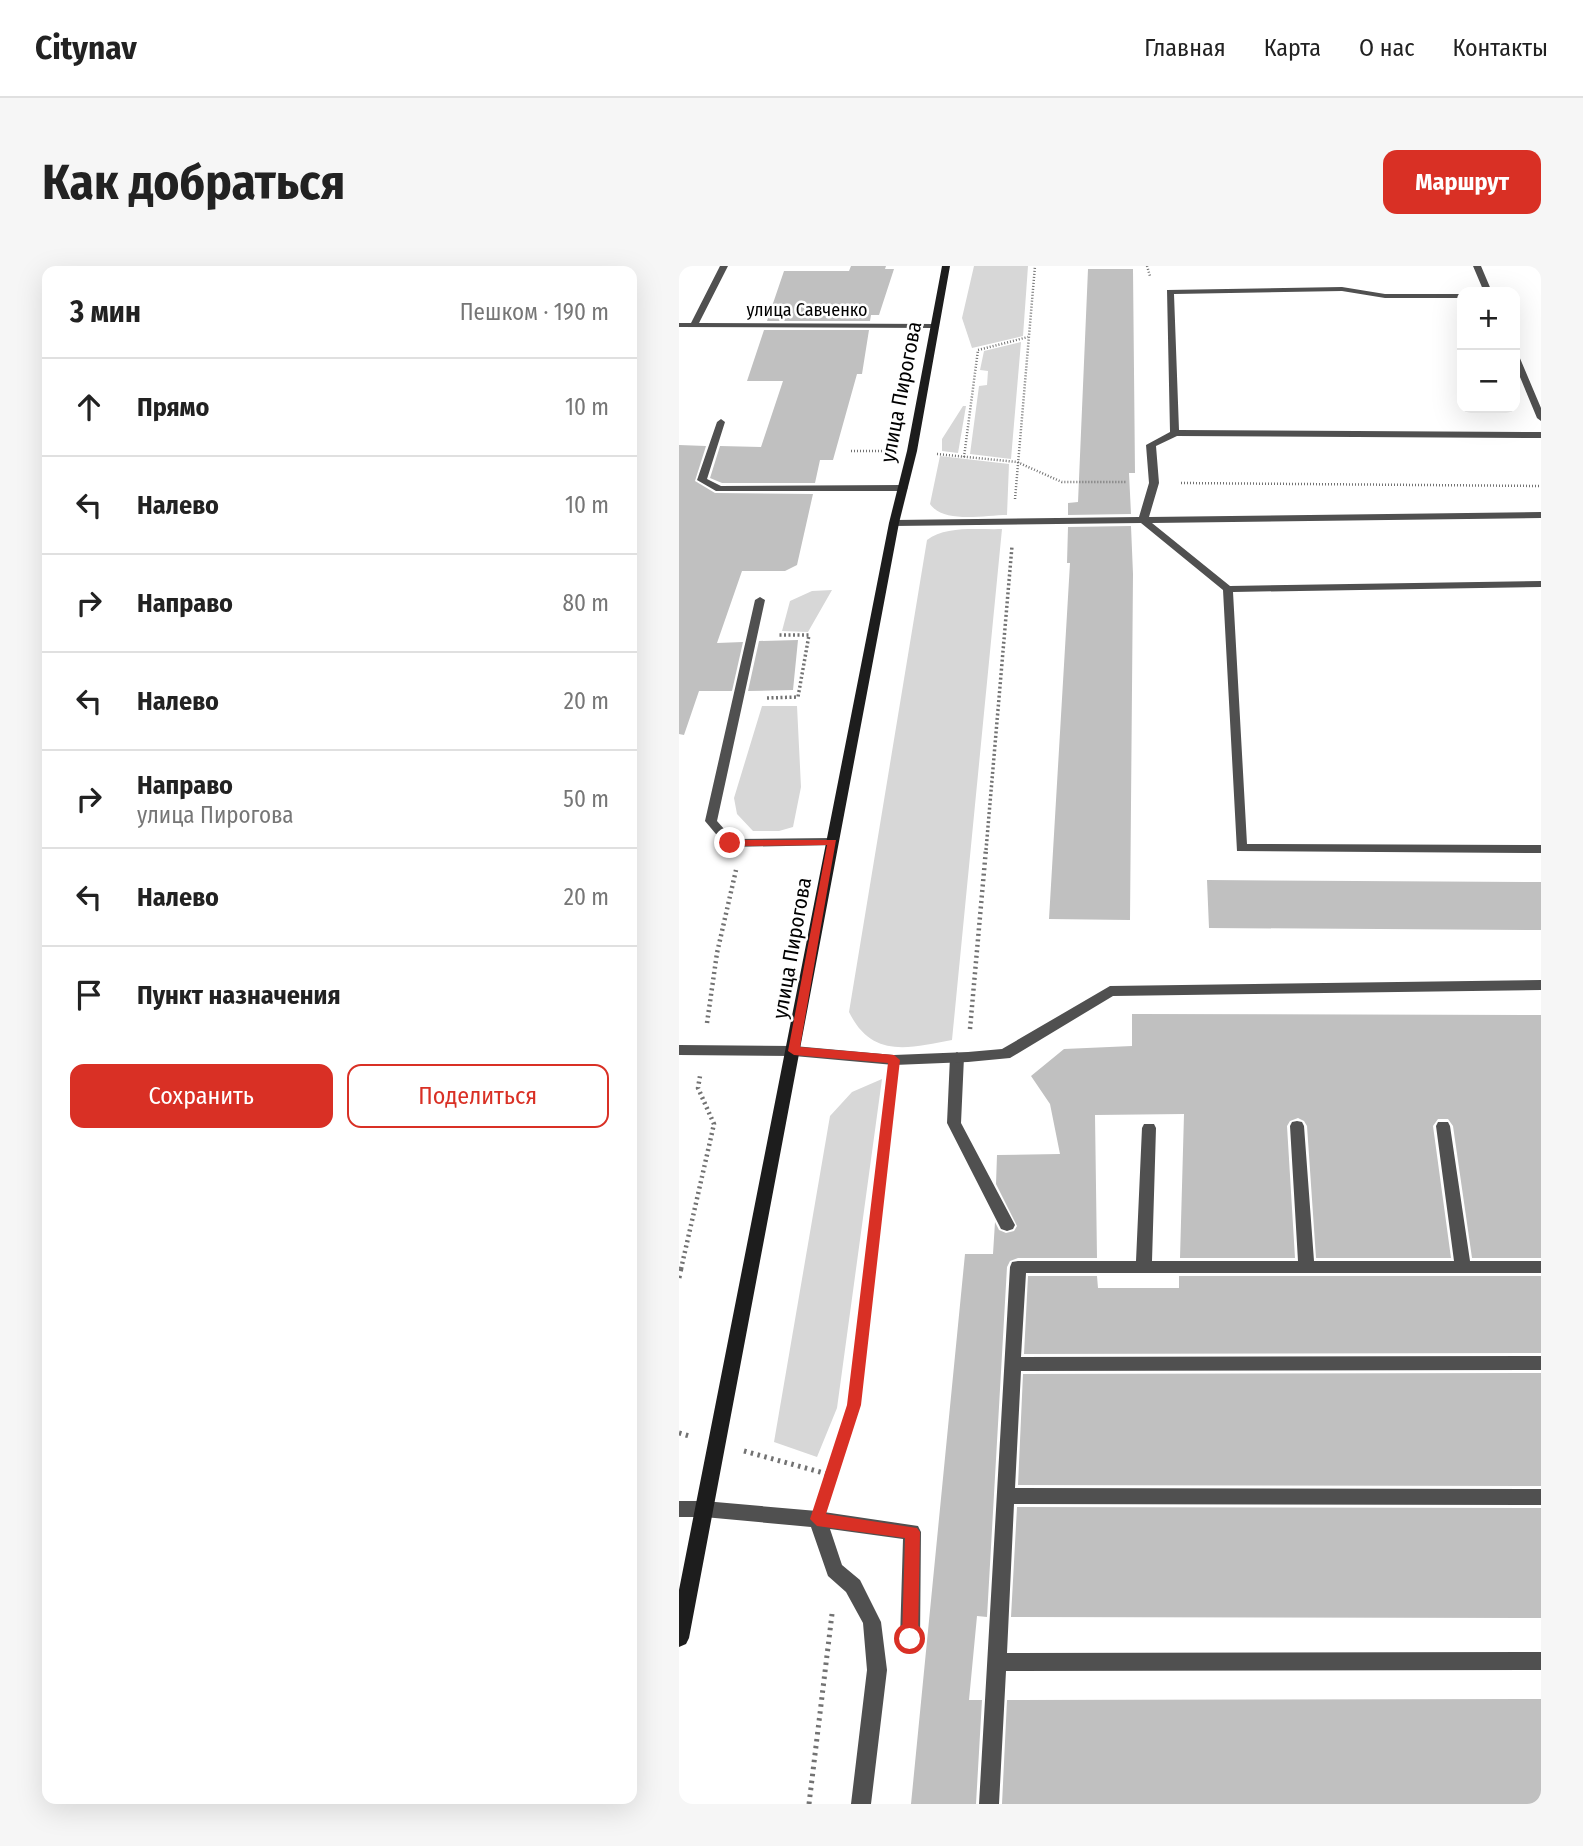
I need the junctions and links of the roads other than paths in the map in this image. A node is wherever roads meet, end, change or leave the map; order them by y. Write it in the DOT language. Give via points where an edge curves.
graph roads {
  1 [pos="724,266"];
  2 [pos="946,266"];
  3 [pos="1477,266"];
  4 [pos="1486,287"];
  5 [pos="1457,296"];
  6 [pos="679,325"];
  7 [pos="694,325"];
  8 [pos="935,326"];
  9 [pos="1520,368"];
  10 [pos="1541,418"];
  11 [pos="721,422"];
  12 [pos="1175,433"];
  13 [pos="1541,435"];
  14 [pos="902,488"];
  15 [pos="1541,515"];
  16 [pos="1143,520"];
  17 [pos="894,523"];
  18 [pos="1541,584"];
  19 [pos="1228,589"];
  20 [pos="760,600"];
  21 [pos="832,842"];
  22 [pos="1541,849"];
  23 [pos="1541,985"];
  24 [pos="679,1049"];
  25 [pos="794,1051"];
  26 [pos="962,1057"];
  27 [pos="1297,1126"];
  28 [pos="1443,1126"];
  29 [pos="1149,1128"];
  30 [pos="1007,1225"];
  31 [pos="1306,1267"];
  32 [pos="1463,1267"];
  33 [pos="1541,1267"];
  34 [pos="1144,1268"];
  35 [pos="1541,1363"];
  36 [pos="1013,1364"];
  37 [pos="1006,1496"];
  38 [pos="1541,1497"];
  39 [pos="679,1509"];
  40 [pos="704,1509"];
  41 [pos="817,1519"];
  42 [pos="679,1638"];
  43 [pos="910,1639"];
  44 [pos="1541,1661"];
  45 [pos="997,1662"];
  46 [pos="861,1804"];
  47 [pos="989,1804"];
  1 -- 7 [label="street"];
  2 -- 8 [label="main road, улица Пирогова"];
  3 -- 4 [label="street"];
  5 -- 12 [label="street" via="1385,296 1342,289 1170,292"];
  6 -- 7 [label="street, улица Савченко"];
  7 -- 8 [label="street, улица Савченко"];
  8 -- 14 [label="main road, улица Пирогова"];
  9 -- 10 [label="street"];
  11 -- 14 [label="street" via="702,480 719,489"];
  12 -- 13 [label="street"];
  12 -- 16 [label="street" via="1151,445 1154,483"];
  14 -- 17 [label="main road, улица Пирогова"];
  15 -- 16 [label="street"];
  16 -- 17 [label="street"];
  16 -- 19 [label="street"];
  17 -- 21 [label="main road, улица Пирогова"];
  18 -- 19 [label="street"];
  19 -- 22 [label="street" via="1241,848"];
  20 -- 21 [label="street" via="711,821 730,843"];
  21 -- 25 [label="main road, улица Пирогова"];
  23 -- 26 [label="street" via="1110,991 1005,1054"];
  24 -- 25 [label="street"];
  25 -- 26 [label="street" via="894,1060"];
  25 -- 40 [label="main road, улица Пирогова"];
  26 -- 30 [label="street" via="954,1123"];
  27 -- 31 [label="street"];
  28 -- 32 [label="street"];
  29 -- 34 [label="street"];
  31 -- 32 [label="street"];
  31 -- 34 [label="street"];
  32 -- 33 [label="street"];
  34 -- 36 [label="street" via="1018,1268"];
  35 -- 36 [label="street"];
  36 -- 37 [label="street"];
  37 -- 38 [label="street"];
  37 -- 45 [label="street"];
  39 -- 40 [label="street"];
  40 -- 41 [label="street"];
  40 -- 42 [label="main road, улица Пирогова"];
  41 -- 43 [label="street" via="912,1532"];
  41 -- 46 [label="street" via="835,1570 853,1586 872,1622 877,1670"];
  44 -- 45 [label="street"];
  45 -- 47 [label="street"];
}
